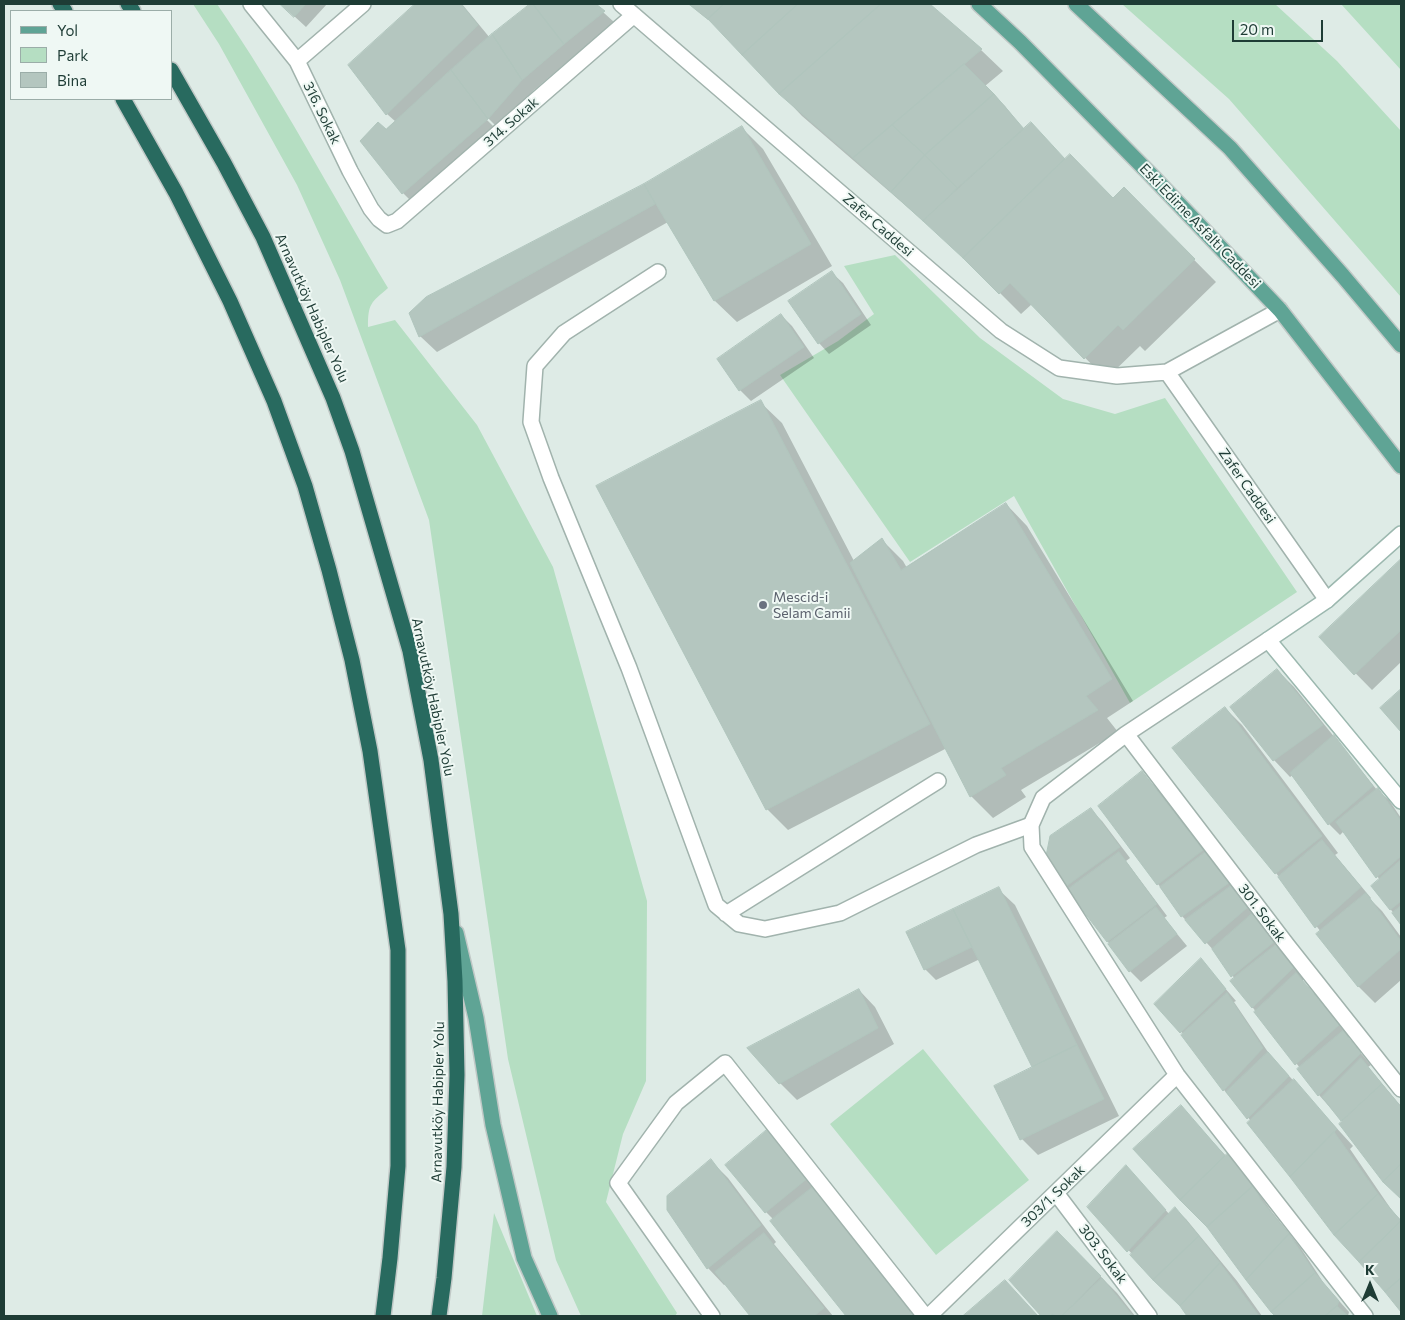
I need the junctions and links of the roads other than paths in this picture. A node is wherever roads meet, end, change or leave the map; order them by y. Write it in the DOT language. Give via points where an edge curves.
graph roads {
  1 [pos="251,4"];
  2 [pos="363,4"];
  3 [pos="621,4"];
  4 [pos="979,4"];
  5 [pos="1076,4"];
  6 [pos="634,15"];
  7 [pos="296,61"];
  8 [pos="172,72"];
  9 [pos="125,100"];
  10 [pos="387,225"];
  11 [pos="658,272"];
  12 [pos="1280,310"];
  13 [pos="1401,345"];
  14 [pos="1167,372"];
  15 [pos="1401,466"];
  16 [pos="1401,534"];
  17 [pos="1327,600"];
  18 [pos="1268,640"];
  19 [pos="1126,734"];
  20 [pos="938,781"];
  21 [pos="1401,801"];
  22 [pos="1031,825"];
  23 [pos="451,914"];
  24 [pos="726,914"];
  25 [pos="1177,1076"];
  26 [pos="1401,1089"];
  27 [pos="1056,1192"];
  28 [pos="708,1315"];
  29 [pos="383,1316"];
  30 [pos="439,1316"];
  31 [pos="550,1316"];
  32 [pos="927,1316"];
  33 [pos="1149,1316"];
  34 [pos="1365,1316"];
  1 -- 7 [label="street, 316. Sokak"];
  2 -- 7 [label="street"];
  3 -- 6 [label="street, Zafer Caddesi"];
  4 -- 12 [label="main road, Eski Edirne Asfaltı Caddesi" via="1151,175"];
  5 -- 13 [label="main road" via="1230,148"];
  6 -- 10 [label="street, 314. Sokak" via="398,220"];
  6 -- 14 [label="street, Zafer Caddesi" via="1001,331 1059,368 1117,376"];
  7 -- 10 [label="street, 316. Sokak" via="367,201 379,220"];
  8 -- 23 [label="highway, Arnavutköy Habipler Yolu" via="263,237 333,398 352,451 410,651 431,760"];
  9 -- 29 [label="highway" via="206,251 274,401 305,486 352,660 370,751 398,950 398,1166"];
  11 -- 24 [label="street" via="564,333 535,366 531,422 629,668 716,905"];
  12 -- 14 [label="street, Zafer Caddesi"];
  12 -- 15 [label="main road, Eski Edirne Asfaltı Caddesi"];
  14 -- 17 [label="street, Zafer Caddesi"];
  16 -- 17 [label="street"];
  17 -- 18 [label="street"];
  18 -- 19 [label="street"];
  18 -- 21 [label="street"];
  19 -- 22 [label="street" via="1043,798"];
  19 -- 26 [label="street, 301. Sokak"];
  20 -- 24 [label="street"];
  22 -- 24 [label="street" via="976,845 840,912 765,929 739,924"];
  22 -- 25 [label="street" via="1032,847"];
  23 -- 30 [label="highway, Arnavutköy Habipler Yolu" via="457,1076 454,1158"];
  23 -- 31 [label="main road" via="476,1018 493,1125 524,1258"];
  25 -- 27 [label="street, 303/1. Sokak"];
  25 -- 34 [label="street"];
  27 -- 32 [label="street, 303/1. Sokak"];
  27 -- 33 [label="street, 303. Sokak"];
  28 -- 32 [label="street" via="618,1183 676,1103 725,1063"];
}
